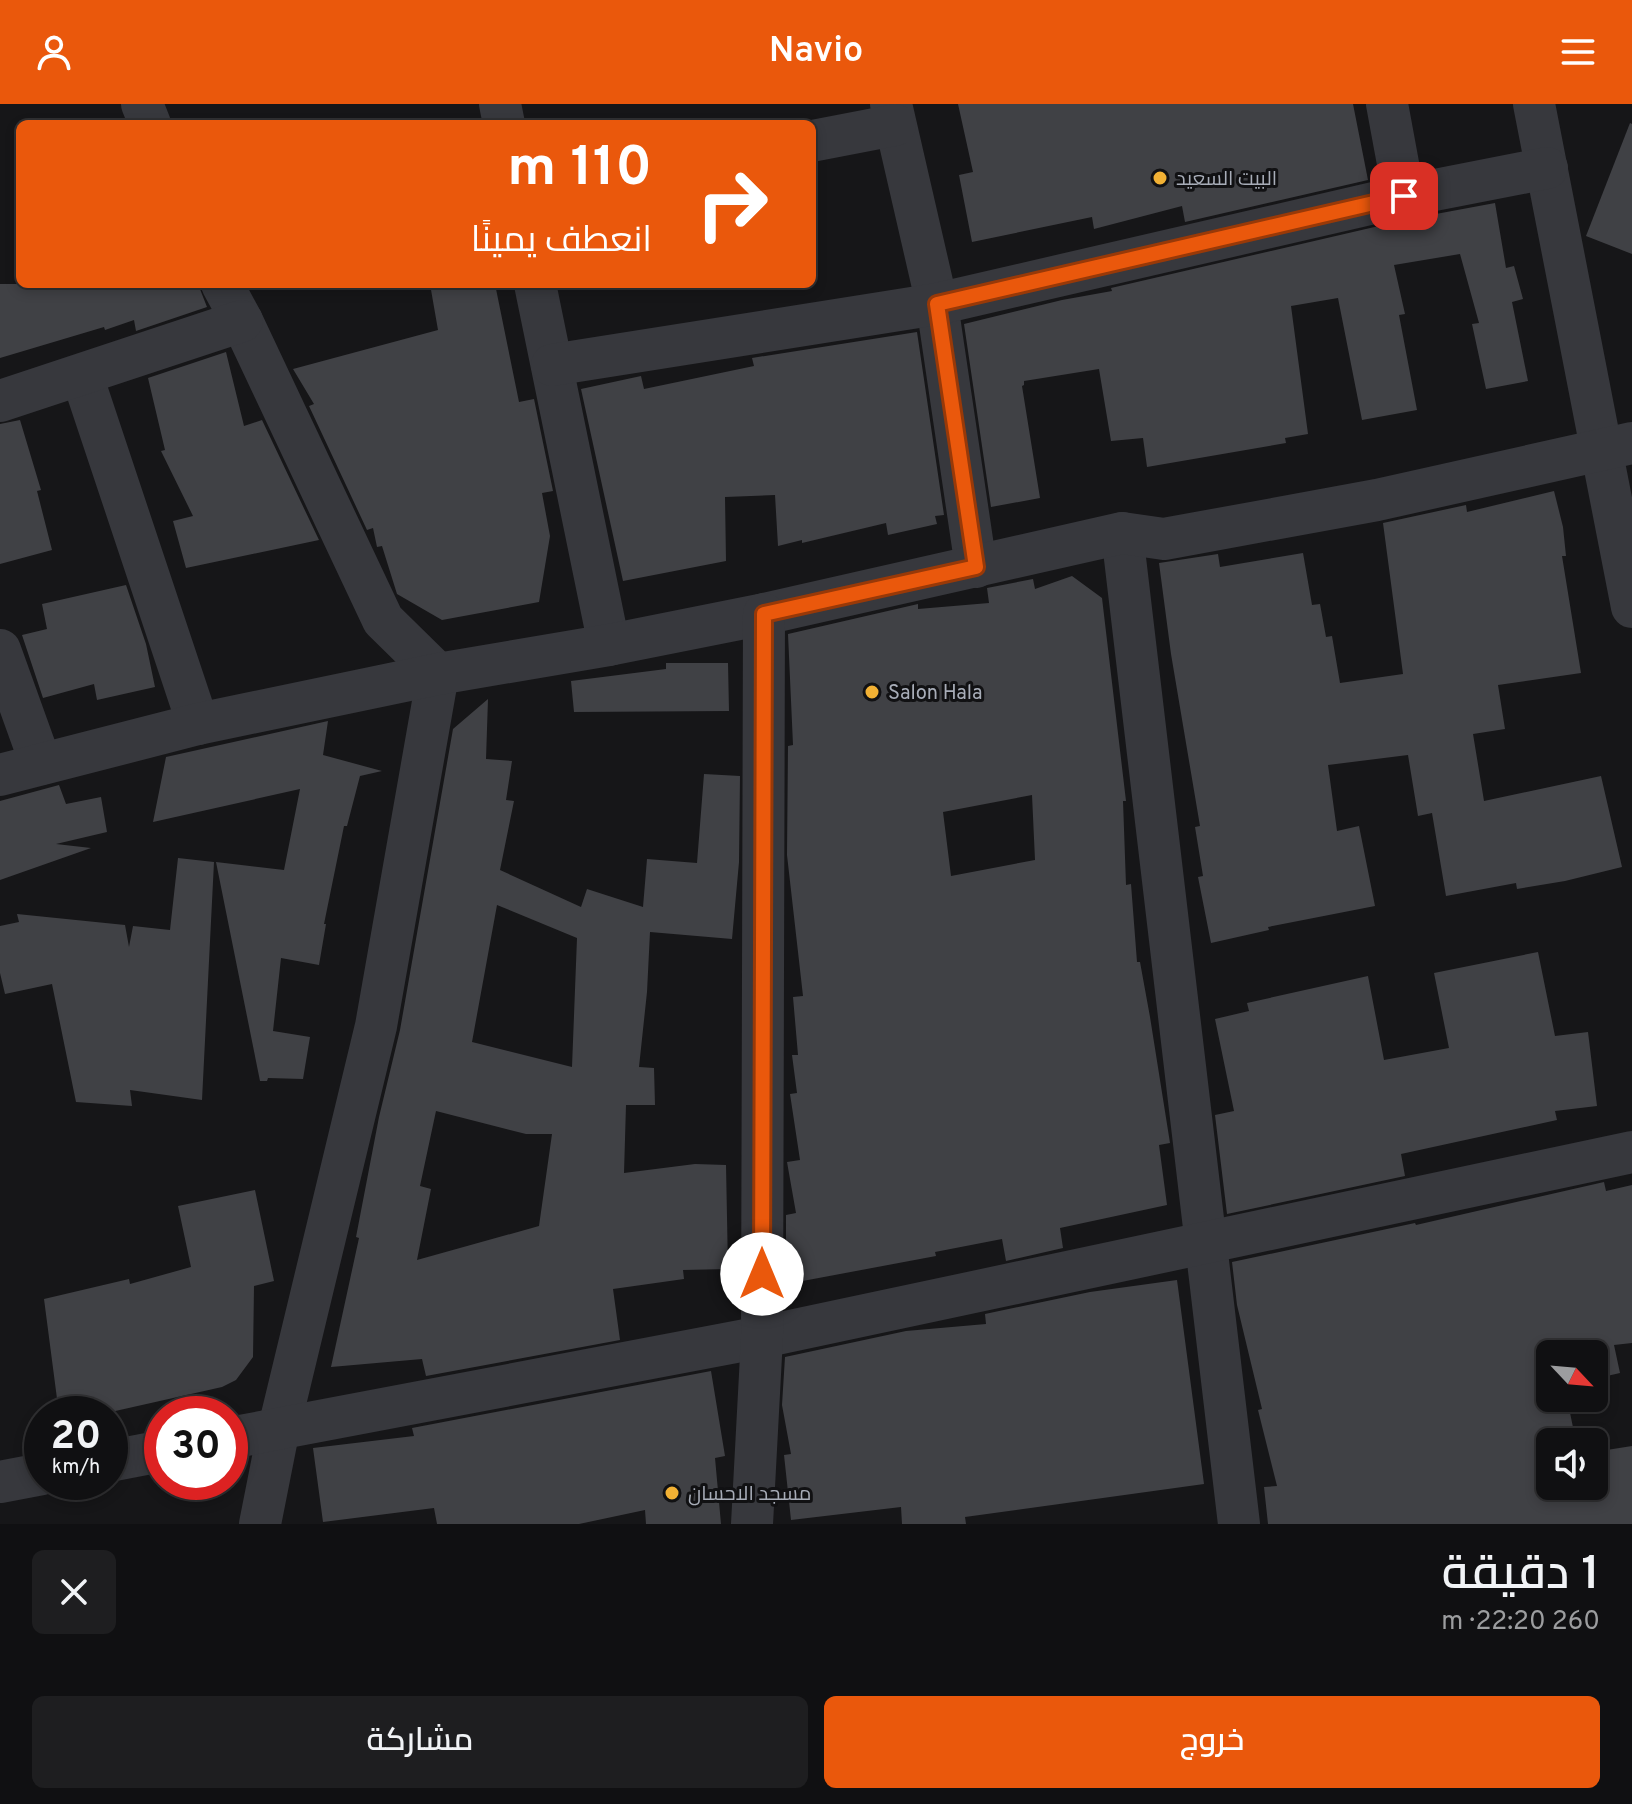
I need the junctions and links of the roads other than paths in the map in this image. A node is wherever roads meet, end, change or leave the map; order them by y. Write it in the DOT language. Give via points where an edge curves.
graph roads {
  1 [pos="1387,104"];
  2 [pos="1534,104"];
  3 [pos="893,114"];
  4 [pos="816,140"];
  5 [pos="1547,168"];
  6 [pos="1404,196"];
  7 [pos="224,288"];
  8 [pos="536,288"];
  9 [pos="937,304"];
  10 [pos="242,321"];
  11 [pos="552,365"];
  12 [pos="82,376"];
  13 [pos="0,401"];
  14 [pos="1617,446"];
  15 [pos="1122,533"];
  16 [pos="976,567"];
  17 [pos="1632,607"];
  18 [pos="764,614"];
  19 [pos="609,645"];
  20 [pos="0,650"];
  21 [pos="438,674"];
  22 [pos="198,724"];
  23 [pos="41,764"];
  24 [pos="0,775"];
  25 [pos="1632,1152"];
  26 [pos="1207,1242"];
  27 [pos="762,1337"];
  28 [pos="279,1428"];
  29 [pos="248,1434"];
  30 [pos="24,1477"];
  31 [pos="0,1482"];
  32 [pos="260,1524"];
  33 [pos="752,1524"];
  34 [pos="1239,1524"];
  1 -- 6 [label="street"];
  2 -- 5 [label="street"];
  3 -- 4 [label="street"];
  3 -- 9 [label="street"];
  5 -- 6 [label="street"];
  5 -- 14 [label="street"];
  6 -- 9 [label="street"];
  7 -- 10 [label="street"];
  8 -- 11 [label="street"];
  9 -- 11 [label="street"];
  9 -- 16 [label="street"];
  10 -- 12 [label="street"];
  10 -- 21 [label="street" via="383,620"];
  11 -- 19 [label="street"];
  12 -- 13 [label="street"];
  12 -- 22 [label="street"];
  14 -- 15 [label="street" via="1377,500 1164,539"];
  14 -- 17 [label="street"];
  15 -- 16 [label="street"];
  15 -- 26 [label="street"];
  16 -- 18 [label="street"];
  18 -- 19 [label="street"];
  18 -- 27 [label="street"];
  19 -- 21 [label="street"];
  20 -- 23 [label="street"];
  21 -- 22 [label="street"];
  21 -- 28 [label="street" via="376,1026"];
  22 -- 23 [label="street"];
  23 -- 24 [label="street"];
  25 -- 26 [label="street"];
  26 -- 27 [label="street"];
  26 -- 34 [label="street"];
  27 -- 28 [label="street"];
  27 -- 33 [label="street"];
  28 -- 29 [label="street"];
  28 -- 32 [label="street"];
  30 -- 31 [label="street"];
}
